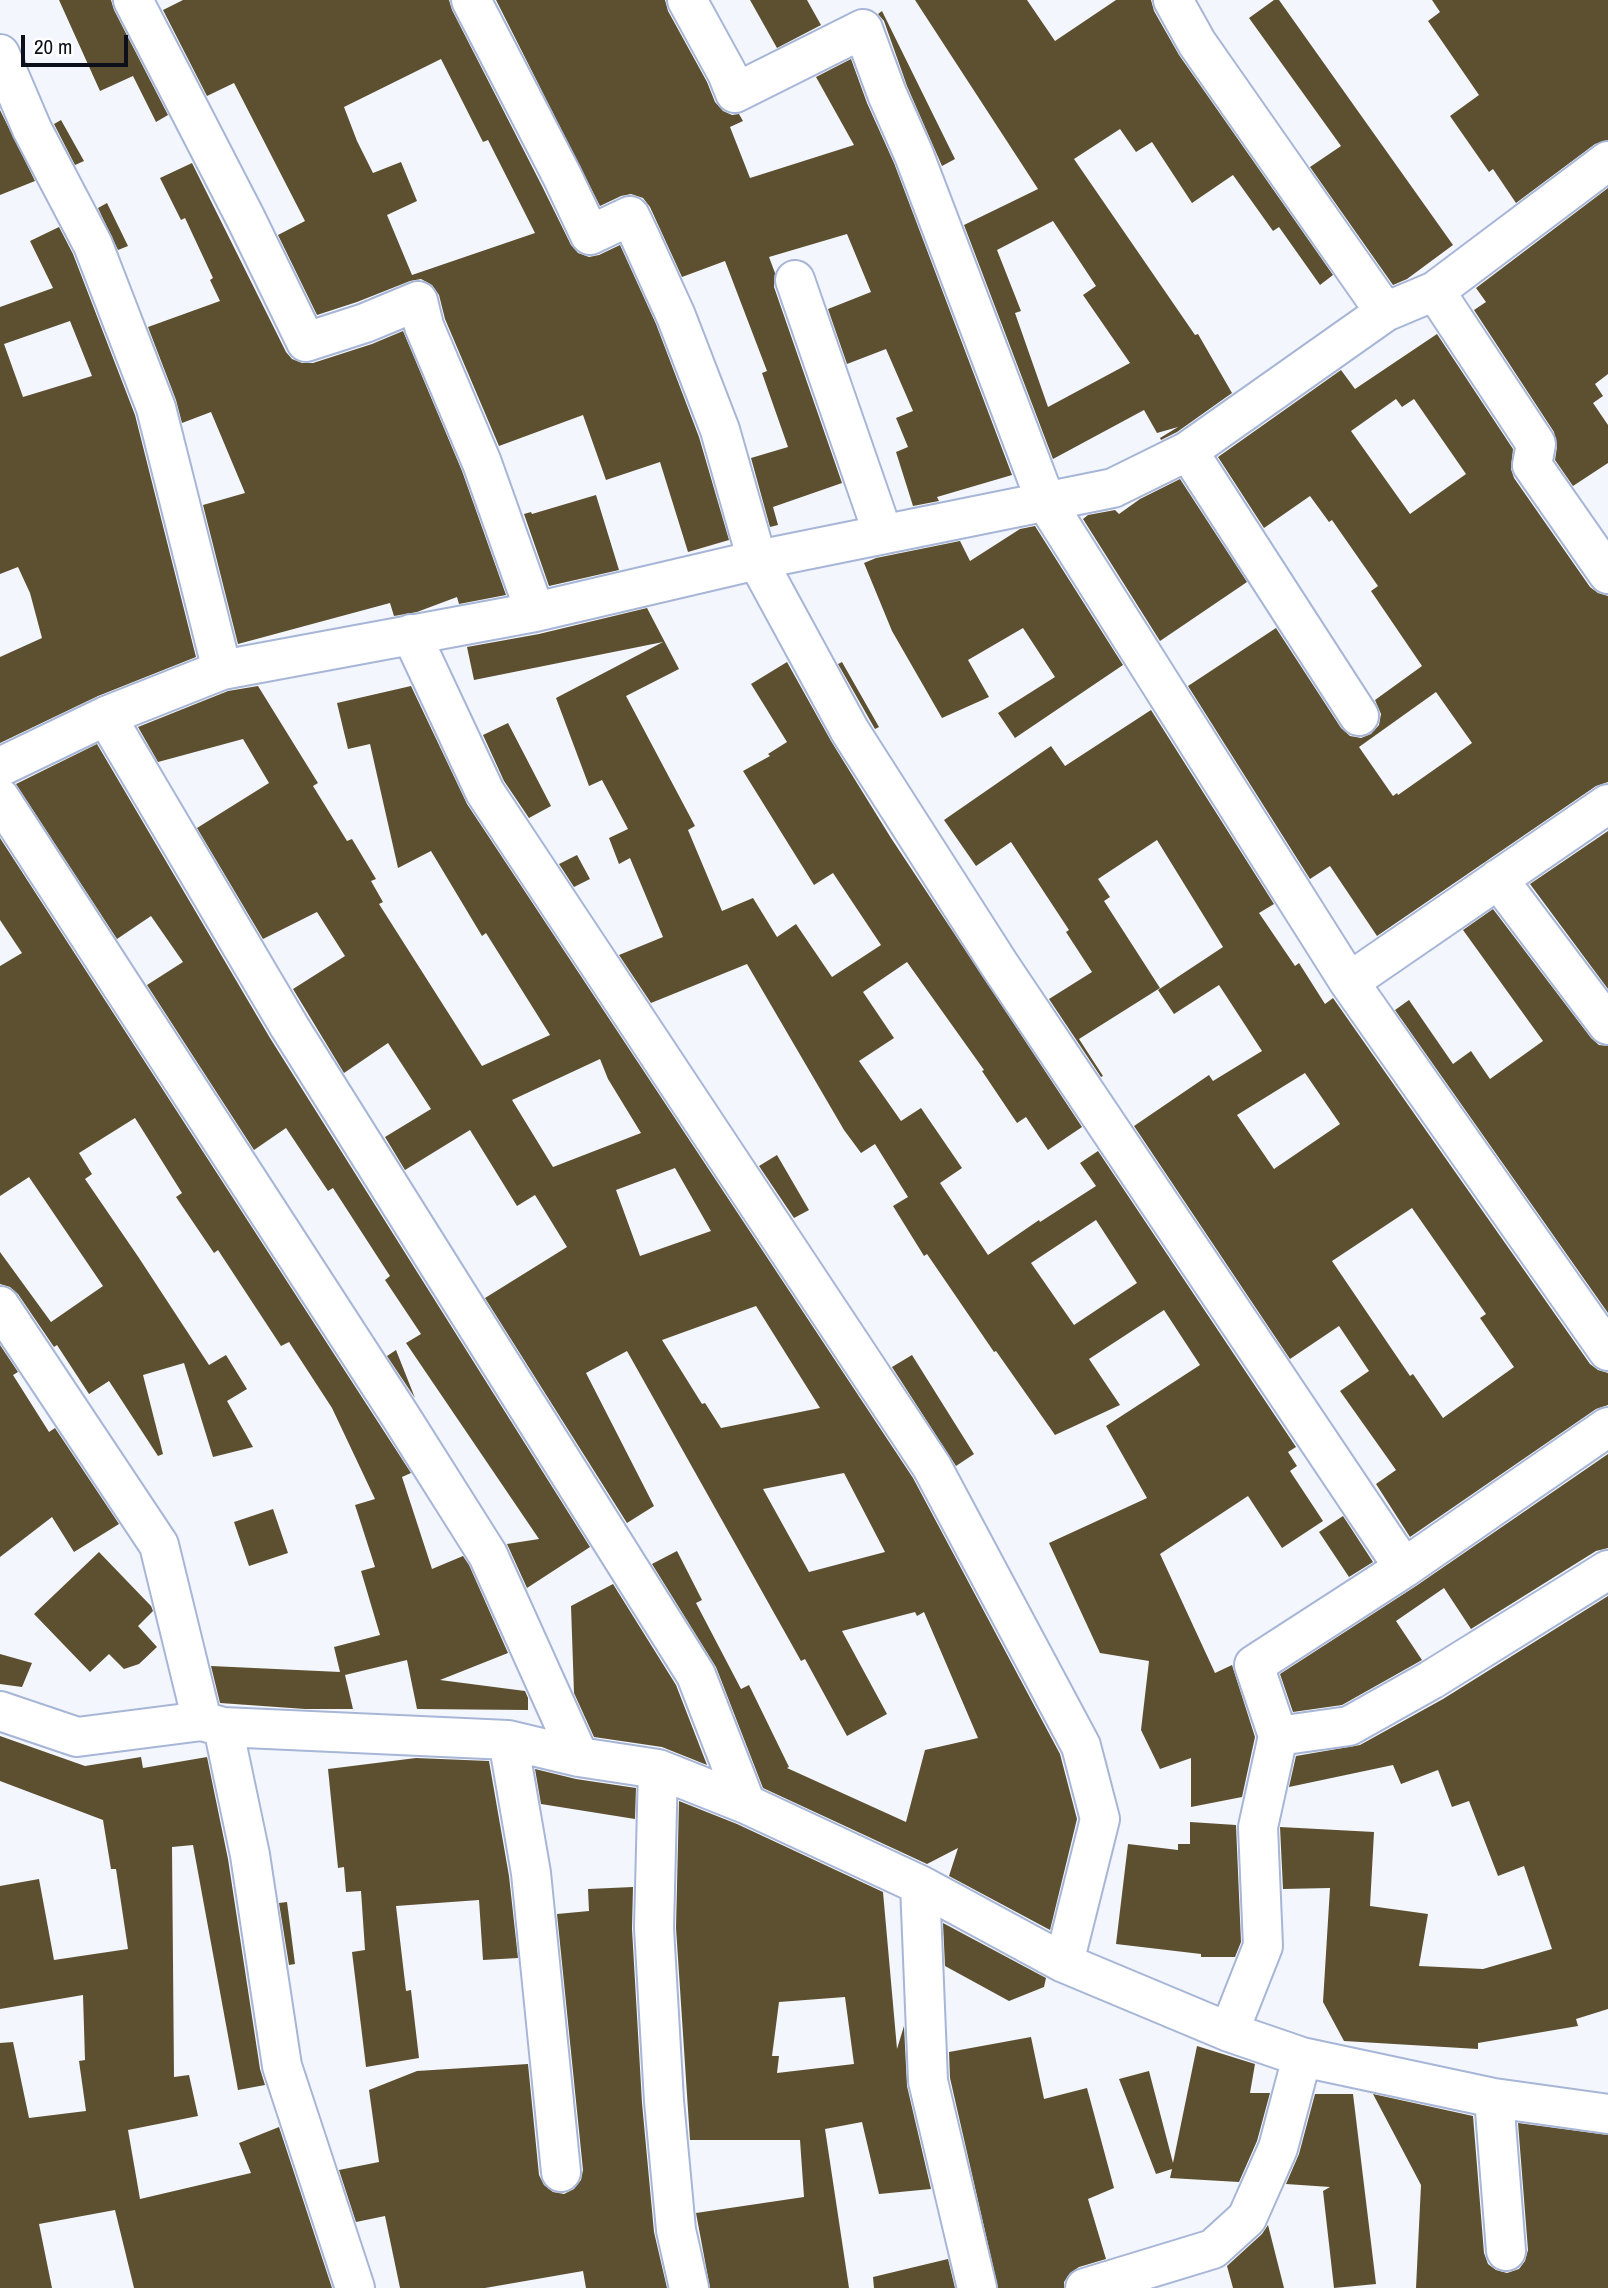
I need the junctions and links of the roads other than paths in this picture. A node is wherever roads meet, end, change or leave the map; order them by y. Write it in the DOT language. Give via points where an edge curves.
graph roads {
  1 [pos="133,0"];
  2 [pos="471,0"];
  3 [pos="687,0"];
  4 [pos="1173,0"];
  5 [pos="0,54"];
  6 [pos="1608,160"];
  7 [pos="794,280"];
  8 [pos="1435,291"];
  9 [pos="1385,312"];
  10 [pos="1188,451"];
  11 [pos="1046,502"];
  12 [pos="883,534"];
  13 [pos="757,560"];
  14 [pos="1608,574"];
  15 [pos="534,612"];
  16 [pos="411,634"];
  17 [pos="222,670"];
  18 [pos="106,716"];
  19 [pos="1359,716"];
  20 [pos="0,767"];
  21 [pos="0,798"];
  22 [pos="1608,804"];
  23 [pos="1499,879"];
  24 [pos="1349,982"];
  25 [pos="1608,1025"];
  26 [pos="0,1306"];
  27 [pos="1608,1351"];
  28 [pos="1608,1427"];
  29 [pos="1404,1568"];
  30 [pos="1608,1570"];
  31 [pos="0,1711"];
  32 [pos="212,1724"];
  33 [pos="1278,1736"];
  34 [pos="508,1740"];
  35 [pos="579,1757"];
  36 [pos="659,1769"];
  37 [pos="746,1804"];
  38 [pos="920,1885"];
  39 [pos="1064,1963"];
  40 [pos="1229,2032"];
  41 [pos="1301,2056"];
  42 [pos="1494,2098"];
  43 [pos="1608,2114"];
  44 [pos="561,2172"];
  45 [pos="1506,2251"];
  46 [pos="355,2288"];
  47 [pos="689,2288"];
  48 [pos="976,2288"];
  49 [pos="1085,2288"];
  1 -- 15 [label="street" via="306,342 418,301"];
  2 -- 13 [label="street" via="590,235 630,216 676,316 720,430"];
  3 -- 11 [label="street" via="736,93 863,29"];
  4 -- 9 [label="street" via="1197,43"];
  5 -- 17 [label="street" via="32,130 93,245 156,408"];
  6 -- 8 [label="street"];
  7 -- 12 [label="street"];
  8 -- 9 [label="street"];
  8 -- 14 [label="street" via="1536,444 1532,465"];
  9 -- 10 [label="street"];
  10 -- 11 [label="street" via="1113,488"];
  10 -- 19 [label="street"];
  11 -- 12 [label="street"];
  11 -- 24 [label="street"];
  12 -- 13 [label="street"];
  13 -- 15 [label="street"];
  13 -- 29 [label="street" via="850,731 999,964"];
  15 -- 16 [label="street"];
  16 -- 17 [label="street"];
  16 -- 39 [label="street" via="485,792 932,1467 1081,1746 1100,1819"];
  17 -- 18 [label="street"];
  18 -- 20 [label="street"];
  18 -- 37 [label="street" via="289,1026 696,1675"];
  21 -- 35 [label="street" via="488,1555"];
  22 -- 23 [label="street"];
  23 -- 24 [label="street"];
  23 -- 25 [label="street"];
  24 -- 27 [label="street"];
  26 -- 32 [label="street" via="159,1545"];
  28 -- 29 [label="street"];
  29 -- 33 [label="street" via="1254,1665"];
  30 -- 33 [label="street" via="1349,1726"];
  31 -- 32 [label="street" via="77,1737"];
  32 -- 34 [label="street"];
  32 -- 46 [label="street" via="250,1855 282,2066"];
  33 -- 40 [label="street" via="1258,1827 1263,1946"];
  34 -- 35 [label="street"];
  34 -- 44 [label="street" via="531,1872"];
  35 -- 36 [label="street"];
  36 -- 37 [label="street"];
  36 -- 47 [label="street" via="654,1928 676,2230"];
  37 -- 38 [label="street"];
  38 -- 39 [label="street"];
  38 -- 48 [label="street" via="928,2081"];
  39 -- 40 [label="street"];
  40 -- 41 [label="street"];
  41 -- 42 [label="street"];
  41 -- 49 [label="street" via="1278,2148 1247,2218 1213,2249"];
  42 -- 43 [label="street"];
  42 -- 45 [label="street"];
}
